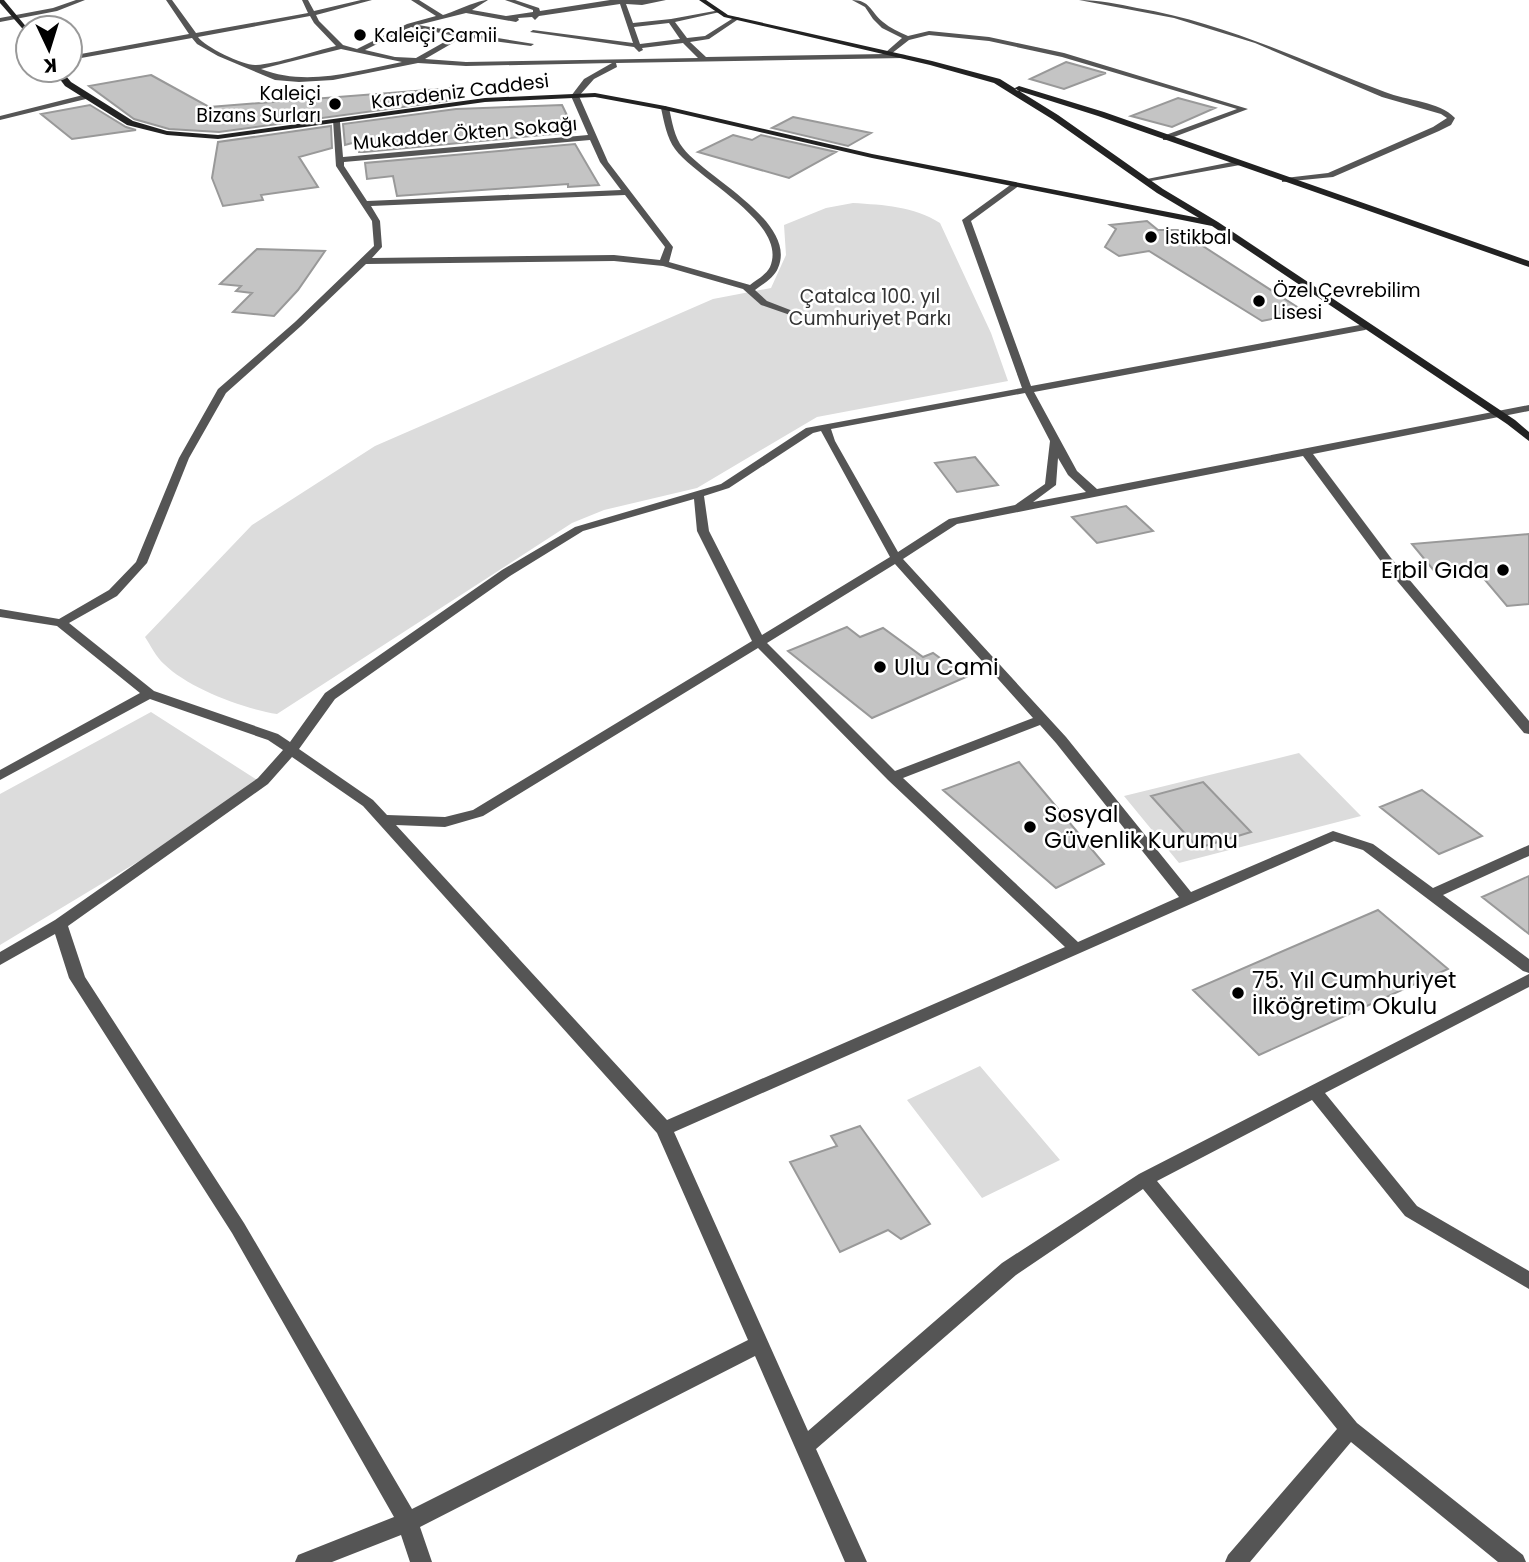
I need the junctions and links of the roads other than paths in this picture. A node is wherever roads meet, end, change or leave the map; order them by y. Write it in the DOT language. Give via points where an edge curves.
graph roads {
  1 [pos="1,0"];
  2 [pos="82,0"];
  3 [pos="169,0"];
  4 [pos="305,0"];
  5 [pos="369,0"];
  6 [pos="414,0"];
  7 [pos="485,0"];
  8 [pos="508,0"];
  9 [pos="605,0"];
  10 [pos="663,0"];
  11 [pos="702,0"];
  12 [pos="855,0"];
  13 [pos="1082,0"];
  14 [pos="622,2"];
  15 [pos="466,11"];
  16 [pos="718,11"];
  17 [pos="36,14"];
  18 [pos="312,14"];
  19 [pos="14,15"];
  20 [pos="442,17"];
  21 [pos="535,19"];
  22 [pos="737,19"];
  23 [pos="671,21"];
  24 [pos="409,25"];
  25 [pos="629,25"];
  26 [pos="533,32"];
  27 [pos="193,35"];
  28 [pos="462,35"];
  29 [pos="907,38"];
  30 [pos="685,41"];
  31 [pos="531,44"];
  32 [pos="638,45"];
  33 [pos="341,47"];
  34 [pos="358,51"];
  35 [pos="888,53"];
  36 [pos="84,55"];
  37 [pos="904,56"];
  38 [pos="639,59"];
  39 [pos="416,61"];
  40 [pos="705,61"];
  41 [pos="620,62"];
  42 [pos="528,63"];
  43 [pos="254,68"];
  44 [pos="997,81"];
  45 [pos="68,84"];
  46 [pos="87,96"];
  47 [pos="575,96"];
  48 [pos="666,108"];
  49 [pos="0,118"];
  50 [pos="336,122"];
  51 [pos="593,137"];
  52 [pos="1166,138"];
  53 [pos="340,160"];
  54 [pos="1237,163"];
  55 [pos="1146,180"];
  56 [pos="1285,180"];
  57 [pos="1016,185"];
  58 [pos="1160,191"];
  59 [pos="627,192"];
  60 [pos="1087,198"];
  61 [pos="366,204"];
  62 [pos="1215,224"];
  63 [pos="364,261"];
  64 [pos="664,263"];
  65 [pos="1529,264"];
  66 [pos="750,290"];
  67 [pos="793,313"];
  68 [pos="1365,327"];
  69 [pos="1027,388"];
  70 [pos="1529,408"];
  71 [pos="1497,413"];
  72 [pos="825,427"];
  73 [pos="1055,439"];
  74 [pos="1529,439"];
  75 [pos="1305,451"];
  76 [pos="1094,493"];
  77 [pos="699,496"];
  78 [pos="1016,509"];
  79 [pos="896,558"];
  80 [pos="0,613"];
  81 [pos="61,623"];
  82 [pos="759,642"];
  83 [pos="149,694"];
  84 [pos="1042,719"];
  85 [pos="1529,730"];
  86 [pos="292,749"];
  87 [pos="0,776"];
  88 [pos="893,776"];
  89 [pos="384,820"];
  90 [pos="1529,850"];
  91 [pos="1432,894"];
  92 [pos="1188,898"];
  93 [pos="60,924"];
  94 [pos="1075,948"];
  95 [pos="0,959"];
  96 [pos="1529,967"];
  97 [pos="1529,980"];
  98 [pos="1314,1091"];
  99 [pos="664,1129"];
  100 [pos="1145,1179"];
  101 [pos="1529,1281"];
  102 [pos="759,1343"];
  103 [pos="1350,1429"];
  104 [pos="804,1447"];
  105 [pos="408,1522"];
  106 [pos="306,1562"];
  107 [pos="421,1562"];
  108 [pos="856,1562"];
  109 [pos="1236,1562"];
  110 [pos="1515,1562"];
  1 -- 19 [label="street"];
  2 -- 17 [label="street"];
  3 -- 27 [label="street"];
  4 -- 18 [label="street"];
  5 -- 18 [label="street"];
  6 -- 20 [label="street"];
  7 -- 15 [label="street"];
  8 -- 21 [label="street" via="537,9"];
  9 -- 14 [label="street"];
  10 -- 14 [label="street"];
  11 -- 16 [label="street"];
  12 -- 29 [label="street" via="869,6 882,27"];
  13 -- 56 [label="street" via="1175,16 1257,42 1451,118 1436,129 1330,175"];
  14 -- 21 [label="street"];
  14 -- 25 [label="street"];
  15 -- 20 [label="street"];
  15 -- 21 [label="street"];
  16 -- 22 [label="street"];
  16 -- 23 [label="street"];
  18 -- 27 [label="street"];
  18 -- 33 [label="street"];
  20 -- 24 [label="street"];
  21 -- 26 [label="street"];
  22 -- 30 [label="street" via="707,38"];
  22 -- 35 [label="street"];
  23 -- 25 [label="street"];
  23 -- 30 [label="street"];
  24 -- 28 [label="street"];
  24 -- 34 [label="street"];
  25 -- 32 [label="street"];
  26 -- 31 [label="street"];
  26 -- 32 [label="street"];
  27 -- 36 [label="street"];
  27 -- 43 [label="street" via="199,44"];
  28 -- 31 [label="street"];
  28 -- 39 [label="street"];
  29 -- 35 [label="street"];
  29 -- 52 [label="street" via="929,33 989,39 1064,55 1244,109"];
  30 -- 32 [label="street"];
  30 -- 40 [label="street"];
  31 -- 42 [label="street"];
  32 -- 38 [label="street"];
  33 -- 34 [label="street"];
  33 -- 43 [label="street"];
  34 -- 39 [label="street"];
  35 -- 37 [label="street"];
  37 -- 40 [label="street"];
  37 -- 44 [label="street"];
  38 -- 40 [label="street"];
  38 -- 41 [label="street"];
  39 -- 42 [label="street"];
  39 -- 43 [label="street" via="299,80"];
  41 -- 42 [label="street"];
  41 -- 47 [label="street" via="596,73"];
  44 -- 52 [label="street"];
  44 -- 55 [label="street"];
  45 -- 46 [label="street, Karadeniz Caddesi"];
  46 -- 49 [label="street"];
  46 -- 50 [label="street, Karadeniz Caddesi" via="130,123 167,133 218,137"];
  47 -- 48 [label="street, Karadeniz Caddesi" via="595,95"];
  47 -- 50 [label="street, Karadeniz Caddesi" via="485,100"];
  47 -- 51 [label="street"];
  48 -- 57 [label="street, Karadeniz Caddesi"];
  48 -- 66 [label="street" via="680,150 765,224 778,251 774,268"];
  50 -- 53 [label="street"];
  51 -- 53 [label="street, Mukadder Ökten Sokağı"];
  51 -- 59 [label="street" via="604,163"];
  52 -- 54 [label="street"];
  53 -- 61 [label="street"];
  54 -- 55 [label="street"];
  54 -- 56 [label="street"];
  55 -- 58 [label="street"];
  56 -- 65 [label="street"];
  57 -- 60 [label="street, Karadeniz Caddesi"];
  57 -- 69 [label="street" via="966,220"];
  58 -- 60 [label="street, Karadeniz Caddesi" via="1146,199"];
  58 -- 62 [label="street"];
  59 -- 61 [label="street"];
  59 -- 64 [label="street" via="669,247"];
  60 -- 62 [label="street, Karadeniz Caddesi"];
  61 -- 63 [label="street" via="376,221 378,247"];
  62 -- 68 [label="street"];
  63 -- 64 [label="street" via="614,258"];
  63 -- 81 [label="street" via="222,391 184,457 141,563 113,593"];
  64 -- 66 [label="street"];
  66 -- 67 [label="street" via="771,307"];
  68 -- 69 [label="street"];
  68 -- 71 [label="street"];
  69 -- 72 [label="street"];
  69 -- 73 [label="street"];
  70 -- 71 [label="street"];
  71 -- 74 [label="street"];
  71 -- 75 [label="street"];
  72 -- 77 [label="street" via="810,430 726,486"];
  72 -- 79 [label="street"];
  73 -- 76 [label="street" via="1072,472"];
  73 -- 78 [label="street" via="1050,485"];
  75 -- 76 [label="street"];
  75 -- 85 [label="street" via="1387,561"];
  76 -- 78 [label="street"];
  77 -- 82 [label="street" via="703,531"];
  77 -- 86 [label="street" via="579,529 506,573 330,696"];
  78 -- 79 [label="street" via="953,521"];
  79 -- 82 [label="street"];
  79 -- 84 [label="street"];
  80 -- 81 [label="street"];
  81 -- 83 [label="street"];
  82 -- 88 [label="street"];
  82 -- 89 [label="street" via="478,813 444,822"];
  83 -- 86 [label="street" via="273,737"];
  83 -- 87 [label="street"];
  84 -- 88 [label="street"];
  84 -- 92 [label="street"];
  86 -- 89 [label="street" via="368,803"];
  86 -- 93 [label="street" via="263,781"];
  88 -- 94 [label="street"];
  89 -- 99 [label="street"];
  90 -- 91 [label="street"];
  91 -- 92 [label="street" via="1368,847 1333,836"];
  91 -- 96 [label="street"];
  92 -- 94 [label="street"];
  93 -- 95 [label="street"];
  93 -- 105 [label="street" via="78,978 238,1228"];
  94 -- 99 [label="street"];
  97 -- 98 [label="street"];
  98 -- 100 [label="street"];
  98 -- 101 [label="street" via="1411,1211"];
  99 -- 102 [label="street"];
  100 -- 103 [label="street"];
  100 -- 104 [label="street" via="1009,1269"];
  102 -- 104 [label="street"];
  102 -- 105 [label="street"];
  103 -- 109 [label="street"];
  103 -- 110 [label="street"];
  104 -- 108 [label="street"];
  105 -- 106 [label="street"];
  105 -- 107 [label="street"];
}
